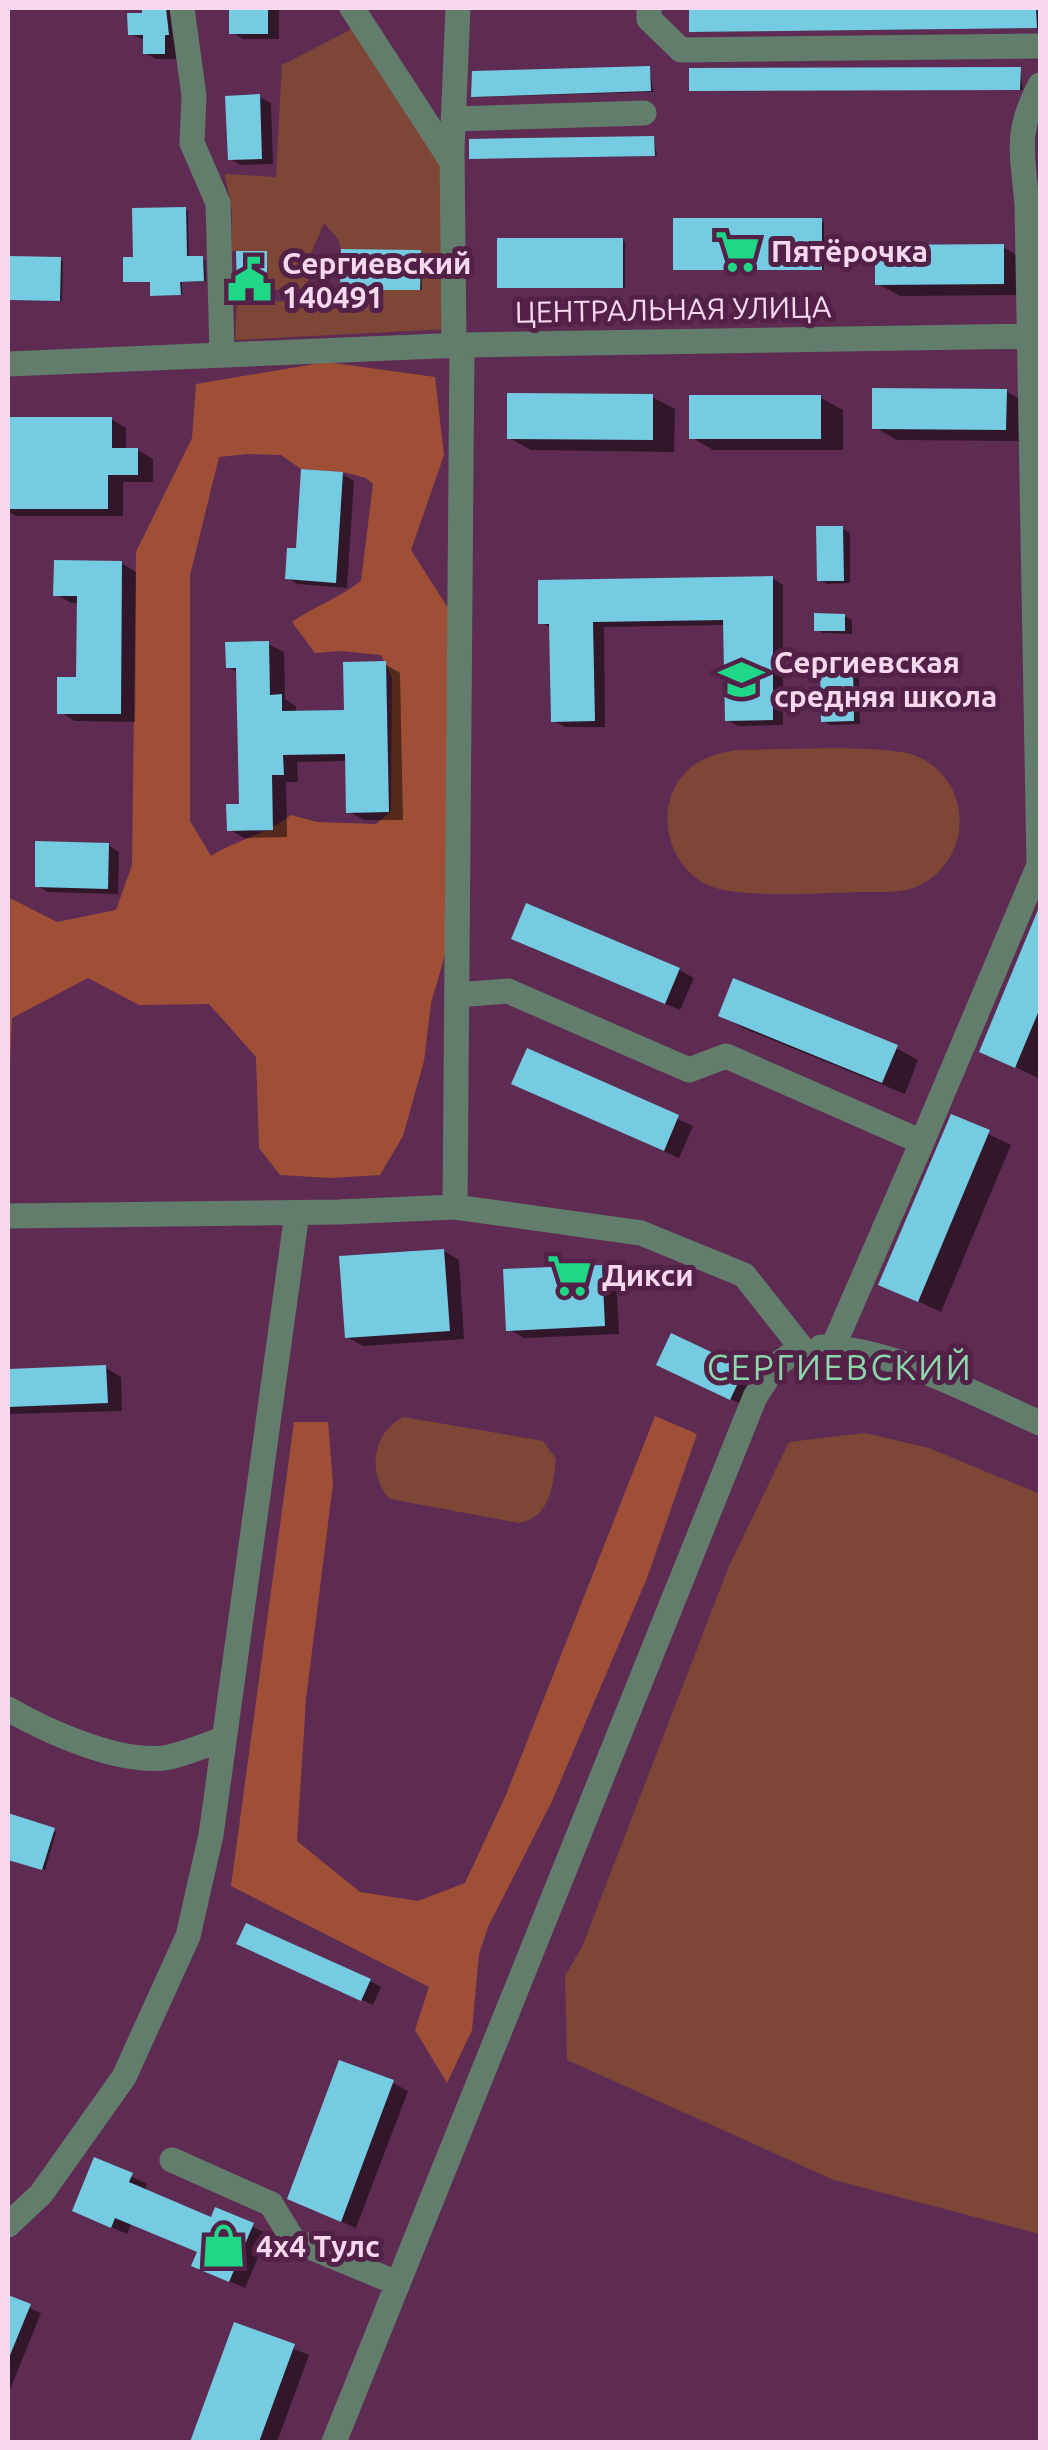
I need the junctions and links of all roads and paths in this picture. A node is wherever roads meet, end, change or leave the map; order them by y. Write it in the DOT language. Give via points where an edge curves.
graph roads {
  1 [pos="182,8"];
  2 [pos="352,8"];
  3 [pos="458,8"];
  4 [pos="649,8"];
  5 [pos="1040,46"];
  6 [pos="1040,85"];
  7 [pos="644,113"];
  8 [pos="454,119"];
  9 [pos="452,162"];
  10 [pos="1034,336"];
  11 [pos="458,345"];
  12 [pos="222,354"];
  13 [pos="8,364"];
  14 [pos="1039,830"];
  15 [pos="457,994"];
  16 [pos="922,1142"];
  17 [pos="455,1207"];
  18 [pos="297,1213"];
  19 [pos="8,1216"];
  20 [pos="801,1347"];
  21 [pos="832,1348"];
  22 [pos="1040,1423"];
  23 [pos="8,1710"];
  24 [pos="224,1739"];
  25 [pos="172,2160"];
  26 [pos="8,2225"];
  27 [pos="397,2283"];
  28 [pos="334,2442"];
  1 -- 12 [label="street" via="194,96 192,143 218,203"];
  2 -- 9 [label="street"];
  3 -- 8 [label="street"];
  4 -- 5 [label="street" via="649,19 681,50"];
  6 -- 10 [label="street" via="1020,138"];
  7 -- 8 [label="street"];
  8 -- 9 [label="street"];
  9 -- 11 [label="street"];
  10 -- 11 [label="street, ЦЕНТРАЛЬНАЯ УЛИЦА"];
  10 -- 14 [label="street"];
  11 -- 12 [label="street, ЦЕНТРАЛЬНАЯ УЛИЦА"];
  11 -- 15 [label="street"];
  12 -- 13 [label="street, ЦЕНТРАЛЬНАЯ УЛИЦА"];
  14 -- 16 [label="street" via="1039,865"];
  15 -- 16 [label="street" via="508,991 689,1070 726,1056"];
  15 -- 17 [label="street"];
  16 -- 21 [label="street"];
  17 -- 18 [label="street"];
  17 -- 20 [label="street" via="641,1233 744,1275"];
  18 -- 19 [label="street"];
  18 -- 24 [label="street"];
  20 -- 21 [label="street"];
  20 -- 27 [label="street" via="774,1368 755,1397"];
  21 -- 22 [label="street" via="888,1358"];
  23 -- 24 [label="street" via="127,1758 165,1758"];
  24 -- 26 [label="street" via="188,1936 124,2078 40,2194"];
  25 -- 27 [label="street" via="271,2204 294,2240"];
  27 -- 28 [label="street"];
}
